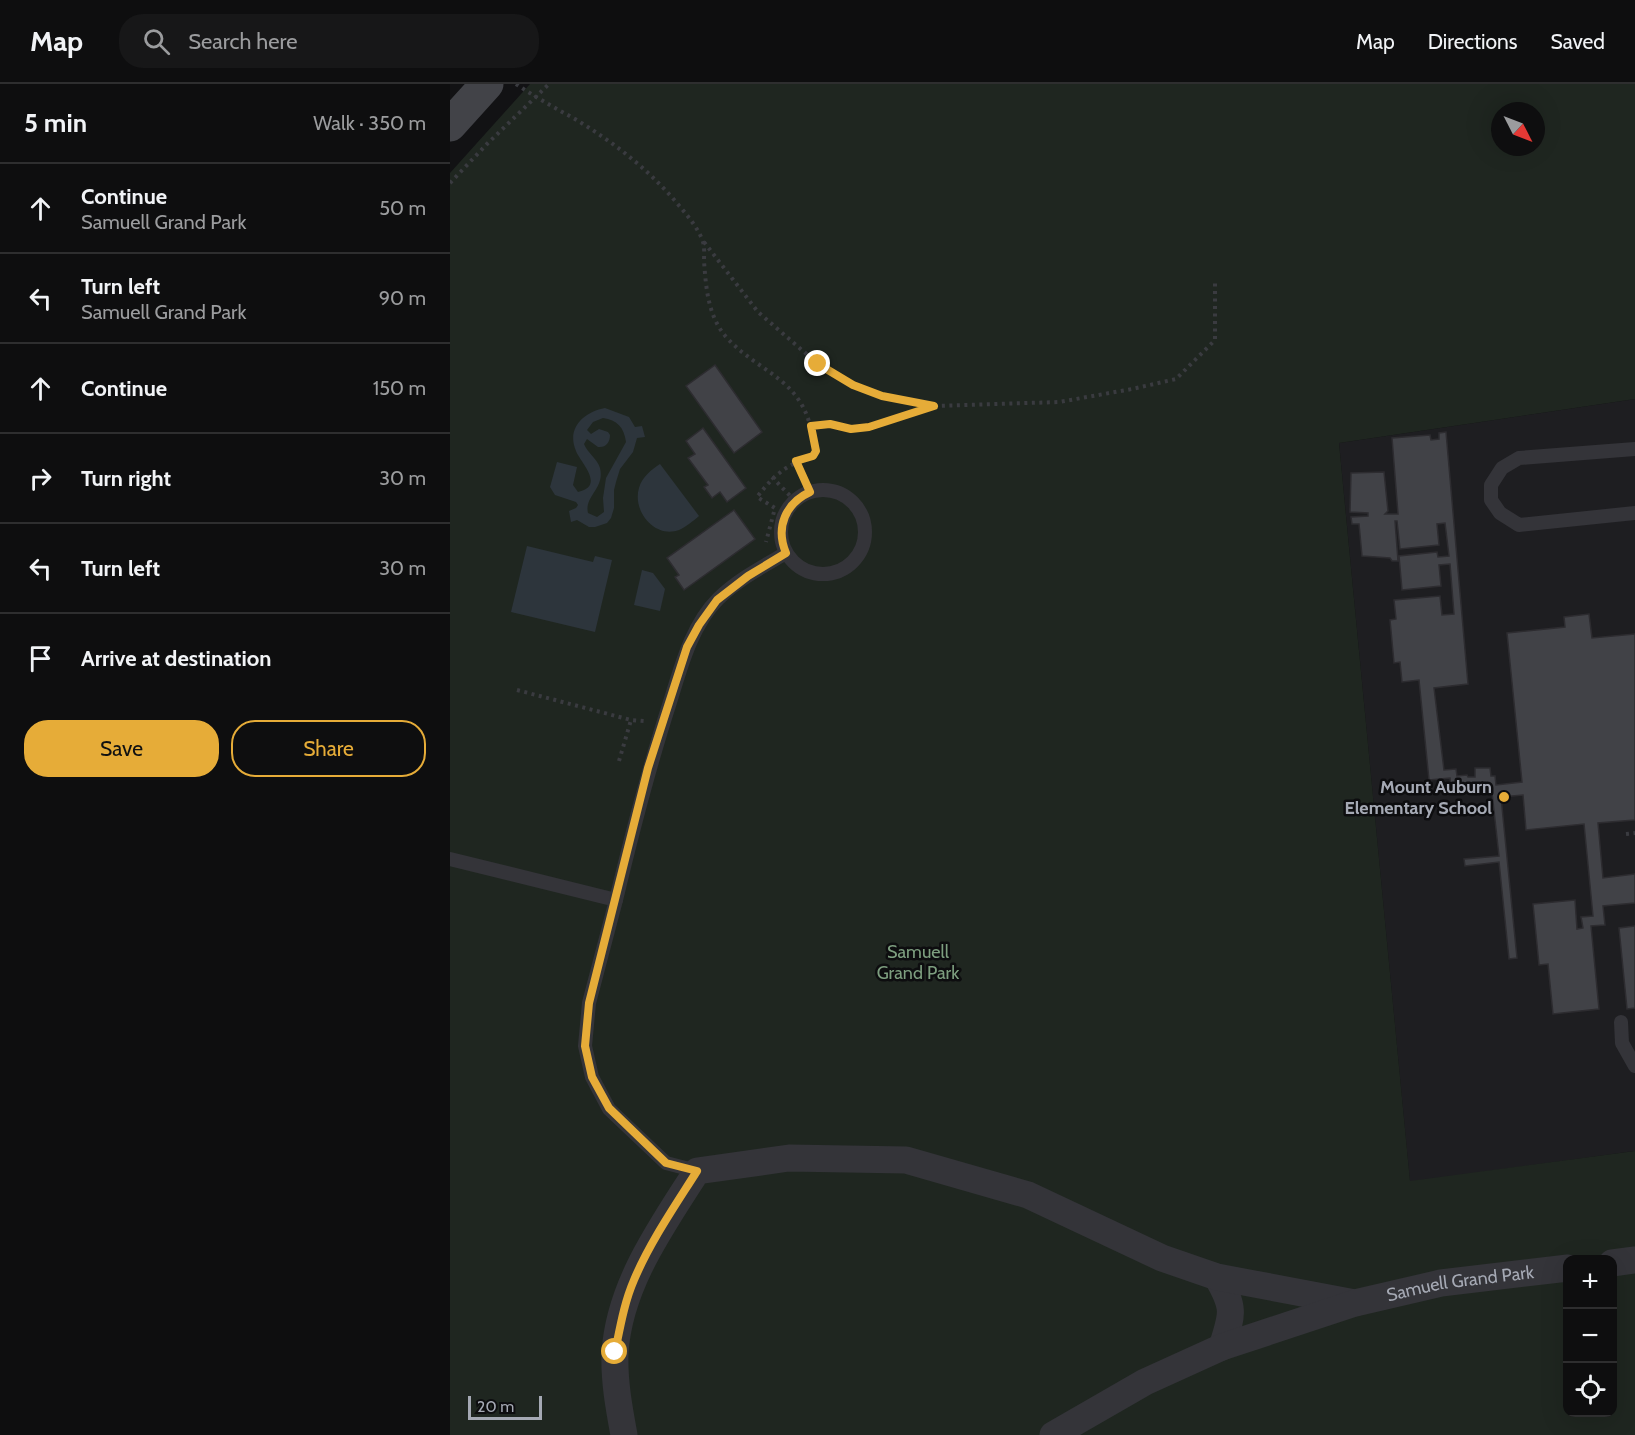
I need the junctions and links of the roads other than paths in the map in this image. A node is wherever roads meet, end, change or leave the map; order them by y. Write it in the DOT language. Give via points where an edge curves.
graph roads {
  1 [pos="477,87"];
  2 [pos="450,125"];
  3 [pos="1635,449"];
  4 [pos="1635,513"];
  5 [pos="786,553"];
  6 [pos="450,858"];
  7 [pos="616,900"];
  8 [pos="1621,1022"];
  9 [pos="1635,1066"];
  10 [pos="697,1171"];
  11 [pos="1635,1260"];
  12 [pos="1617,1262"];
  13 [pos="1563,1269"];
  14 [pos="1217,1277"];
  15 [pos="1355,1303"];
  16 [pos="1222,1347"];
  17 [pos="1063,1432"];
  18 [pos="624,1435"];
  1 -- 2 [label="main road"];
  3 -- 4 [label="lane" via="1519,458 1502,468 1491,485 1491,500 1500,513 1519,525"];
  5 -- 5 [label="lane" via="802,569 815,574 842,570 862,550 866,537 860,510 839,492 810,492 788,508 783,521 782,544"];
  5 -- 7 [label="lane, Samuell Grand Park" via="717,600 687,647 648,768"];
  6 -- 7 [label="lane"];
  7 -- 10 [label="lane, Samuell Grand Park" via="589,1003 585,1046 592,1077 609,1108 666,1163"];
  8 -- 9 [label="lane" via="1622,1043"];
  10 -- 14 [label="street, Samuell Grand Park" via="789,1158 906,1161 1028,1195 1162,1258"];
  10 -- 18 [label="street" via="651,1246 622,1316 615,1352"];
  11 -- 12 [label="street"];
  13 -- 15 [label="street, Samuell Grand Park" via="1441,1283"];
  14 -- 15 [label="street, Samuell Grand Park"];
  14 -- 16 [label="street" via="1229,1298 1232,1317"];
  15 -- 16 [label="street, Samuell Grand Park"];
  16 -- 17 [label="street, Samuell Grand Park" via="1145,1382"];
}
